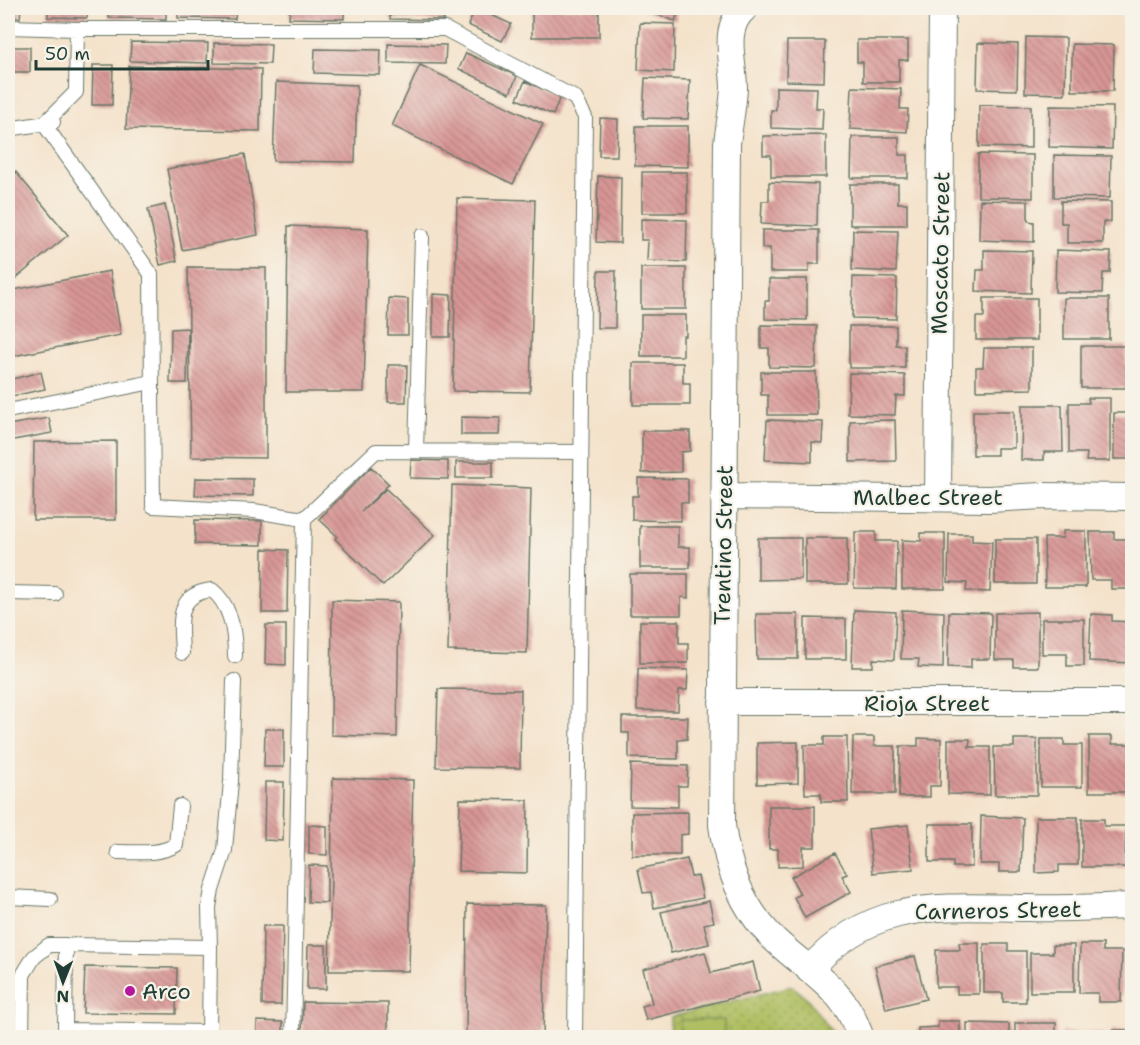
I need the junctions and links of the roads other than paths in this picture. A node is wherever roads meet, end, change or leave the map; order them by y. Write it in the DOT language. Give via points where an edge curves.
graph roads {
  1 [pos="745,8"];
  2 [pos="942,8"];
  3 [pos="8,27"];
  4 [pos="76,29"];
  5 [pos="58,122"];
  6 [pos="44,124"];
  7 [pos="8,129"];
  8 [pos="422,236"];
  9 [pos="152,382"];
  10 [pos="8,411"];
  11 [pos="416,451"];
  12 [pos="581,452"];
  13 [pos="724,496"];
  14 [pos="1132,497"];
  15 [pos="938,498"];
  16 [pos="304,519"];
  17 [pos="8,593"];
  18 [pos="55,594"];
  19 [pos="182,653"];
  20 [pos="235,656"];
  21 [pos="234,681"];
  22 [pos="722,702"];
  23 [pos="1132,702"];
  24 [pos="180,806"];
  25 [pos="118,852"];
  26 [pos="8,897"];
  27 [pos="50,899"];
  28 [pos="1132,906"];
  29 [pos="66,945"];
  30 [pos="210,947"];
  31 [pos="809,970"];
  32 [pos="155,1035"];
  33 [pos="209,1035"];
  34 [pos="22,1038"];
  35 [pos="293,1038"];
  36 [pos="574,1038"];
  37 [pos="861,1038"];
  1 -- 13 [label="street, Trentino Street" via="733,27 730,45 734,86 727,144"];
  2 -- 15 [label="street, Moscato Street"];
  3 -- 4 [label="lane"];
  4 -- 6 [label="lane" via="76,92"];
  4 -- 12 [label="lane" via="445,29 575,98 585,117"];
  5 -- 6 [label="lane"];
  6 -- 7 [label="lane"];
  6 -- 9 [label="lane" via="151,274"];
  8 -- 11 [label="lane"];
  9 -- 10 [label="lane"];
  9 -- 16 [label="lane" via="153,506 254,511"];
  11 -- 12 [label="lane"];
  11 -- 16 [label="lane" via="376,451"];
  12 -- 36 [label="lane"];
  13 -- 15 [label="street, Malbec Street"];
  13 -- 22 [label="street, Trentino Street"];
  14 -- 15 [label="street, Malbec Street"];
  16 -- 35 [label="lane"];
  17 -- 18 [label="lane"];
  19 -- 20 [label="lane" via="180,614 188,599 199,591 212,590 222,598 229,613"];
  21 -- 30 [label="lane" via="225,850 209,907"];
  22 -- 23 [label="street, Rioja Street"];
  22 -- 31 [label="street, Trentino Street" via="722,825 729,862 756,919"];
  24 -- 25 [label="lane" via="176,845 152,852"];
  26 -- 27 [label="lane"];
  28 -- 31 [label="street, Carneros Street" via="917,909 854,932 826,951"];
  29 -- 30 [label="lane"];
  29 -- 32 [label="lane" via="65,1030"];
  29 -- 34 [label="lane" via="49,945 34,957 23,975"];
  30 -- 33 [label="lane"];
  31 -- 37 [label="street, Trentino Street" via="845,1005"];
  32 -- 33 [label="lane"];
}
